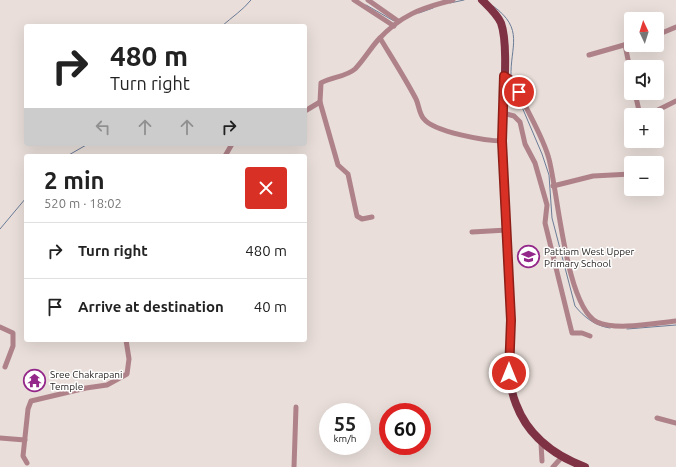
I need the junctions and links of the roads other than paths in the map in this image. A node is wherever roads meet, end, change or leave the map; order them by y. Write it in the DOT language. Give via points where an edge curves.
graph roads {
  1 [pos="354,0"];
  2 [pos="368,0"];
  3 [pos="453,0"];
  4 [pos="482,0"];
  5 [pos="398,21"];
  6 [pos="394,26"];
  7 [pos="676,28"];
  8 [pos="664,32"];
  9 [pos="380,38"];
  10 [pos="624,46"];
  11 [pos="589,54"];
  12 [pos="504,76"];
  13 [pos="676,101"];
  14 [pos="320,102"];
  15 [pos="662,108"];
  16 [pos="307,110"];
  17 [pos="503,113"];
  18 [pos="502,141"];
  19 [pos="624,174"];
  20 [pos="553,186"];
  21 [pos="372,217"];
  22 [pos="507,230"];
  23 [pos="472,232"];
  24 [pos="676,321"];
  25 [pos="0,327"];
  26 [pos="590,336"];
  27 [pos="126,342"];
  28 [pos="5,367"];
  29 [pos="296,407"];
  30 [pos="657,418"];
  31 [pos="676,423"];
  32 [pos="0,438"];
  33 [pos="25,440"];
  34 [pos="541,443"];
  35 [pos="562,457"];
  36 [pos="542,460"];
  37 [pos="27,463"];
  38 [pos="294,467"];
  39 [pos="553,467"];
  40 [pos="585,467"];
  1 -- 6 [label="street"];
  2 -- 5 [label="street"];
  3 -- 5 [label="street" via="415,11"];
  4 -- 12 [label="main road" via="494,11 501,24 505,50"];
  5 -- 6 [label="street"];
  6 -- 9 [label="street"];
  7 -- 8 [label="street"];
  9 -- 14 [label="street" via="354,70 321,84"];
  9 -- 18 [label="street" via="416,101 422,118 436,127 486,141"];
  10 -- 11 [label="street"];
  12 -- 17 [label="main road"];
  12 -- 20 [label="street" via="516,84 536,128 549,159"];
  13 -- 15 [label="street"];
  14 -- 16 [label="street"];
  14 -- 21 [label="street" via="338,164 348,174 357,216 362,219"];
  17 -- 18 [label="main road"];
  17 -- 26 [label="street" via="514,116 520,122 525,144 535,163 547,205 545,223 572,333"];
  18 -- 22 [label="main road"];
  19 -- 20 [label="street" via="594,176"];
  20 -- 24 [label="street" via="578,298 586,314 597,322 615,325"];
  22 -- 23 [label="street"];
  22 -- 34 [label="main road" via="511,388 516,405 531,433"];
  25 -- 28 [label="street" via="13,333 13,346"];
  27 -- 33 [label="street" via="129,359 127,374 107,385 31,401"];
  29 -- 38 [label="street"];
  30 -- 31 [label="street"];
  32 -- 33 [label="street"];
  33 -- 37 [label="street" via="23,456"];
  34 -- 35 [label="main road"];
  34 -- 36 [label="street"];
  35 -- 39 [label="street"];
  35 -- 40 [label="main road"];
}
